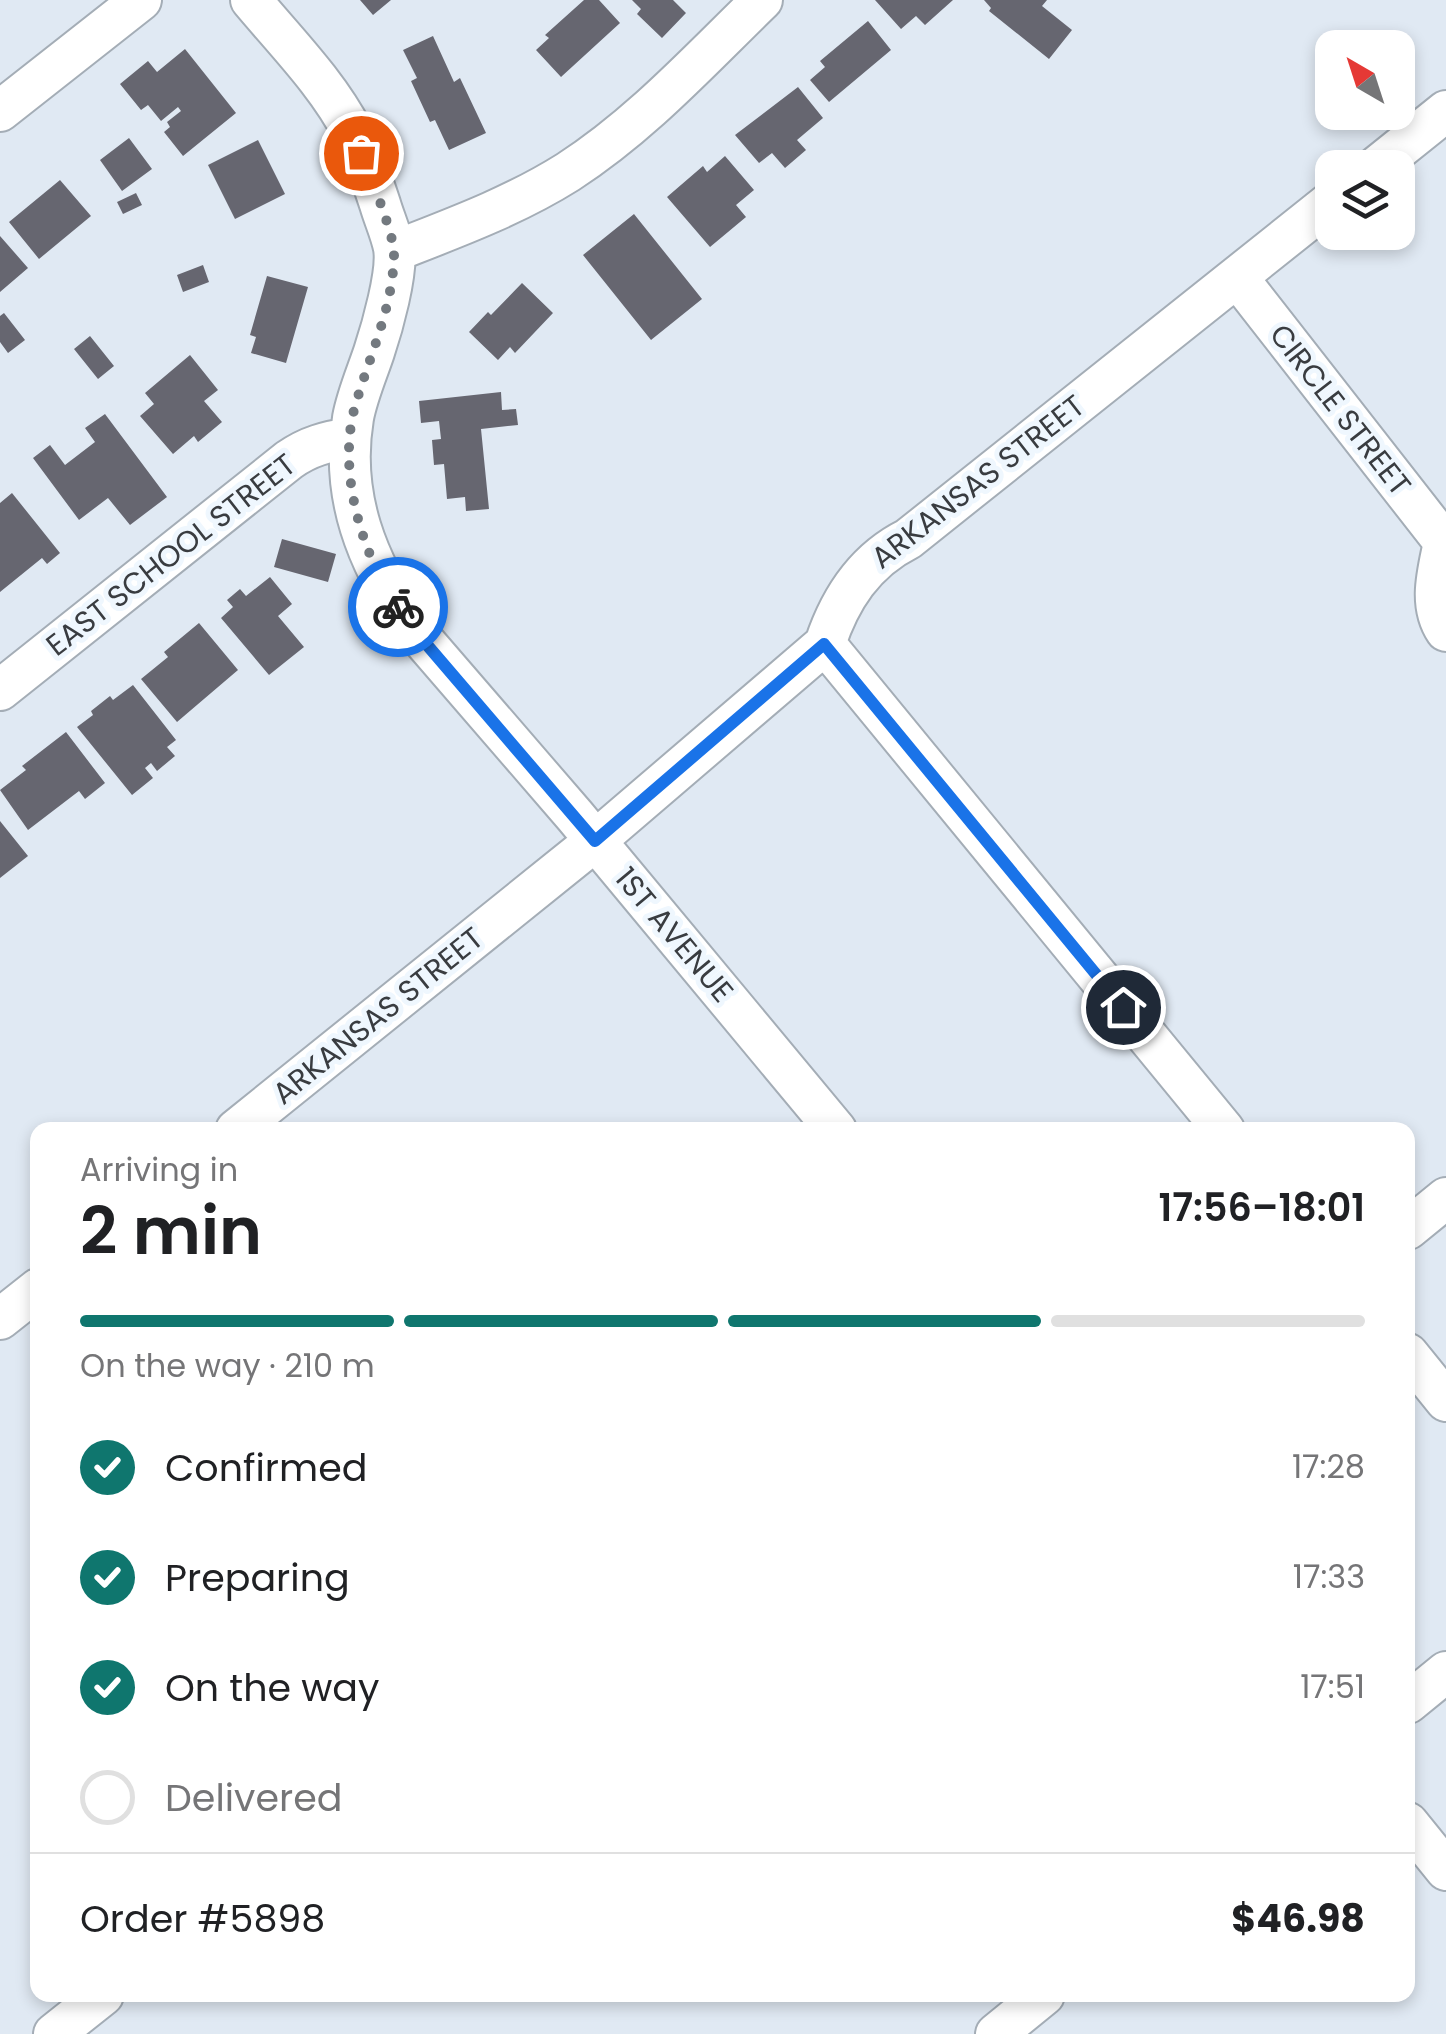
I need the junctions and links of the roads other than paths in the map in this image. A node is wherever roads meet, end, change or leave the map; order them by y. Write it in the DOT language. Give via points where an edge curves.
graph roads {
  1 [pos="141,0"];
  2 [pos="250,0"];
  3 [pos="762,0"];
  4 [pos="0,111"];
  5 [pos="1446,111"];
  6 [pos="1397,150"];
  7 [pos="1315,215"];
  8 [pos="395,251"];
  9 [pos="1237,277"];
  10 [pos="350,438"];
  11 [pos="1445,542"];
  12 [pos="1446,631"];
  13 [pos="824,644"];
  14 [pos="0,690"];
  15 [pos="595,841"];
  16 [pos="246,1122"];
  17 [pos="829,1122"];
  18 [pos="1217,1122"];
  19 [pos="1446,1198"];
  20 [pos="1415,1223"];
  21 [pos="30,1296"];
  22 [pos="0,1320"];
  23 [pos="1415,1363"];
  24 [pos="1446,1401"];
  25 [pos="1446,1672"];
  26 [pos="1415,1697"];
  27 [pos="1415,1832"];
  28 [pos="1446,1870"];
  29 [pos="94,2002"];
  30 [pos="1035,2002"];
  31 [pos="54,2034"];
  32 [pos="996,2034"];
  1 -- 4 [label="street"];
  2 -- 8 [label="street, 1ST AVENUE" via="331,97 353,134"];
  3 -- 8 [label="street" via="638,121 570,170 492,212"];
  5 -- 6 [label="street"];
  7 -- 9 [label="street, ARKANSAS STREET"];
  8 -- 10 [label="street, 1ST AVENUE"];
  9 -- 11 [label="street, CIRCLE STREET"];
  9 -- 13 [label="street, ARKANSAS STREET" via="862,572"];
  10 -- 14 [label="street, EAST SCHOOL STREET" via="320,443 288,460"];
  10 -- 15 [label="street, 1ST AVENUE" via="357,520 388,593"];
  11 -- 12 [label="street, CIRCLE STREET" via="1435,609"];
  13 -- 15 [label="street, ARKANSAS STREET"];
  13 -- 18 [label="street"];
  15 -- 16 [label="street, ARKANSAS STREET"];
  15 -- 17 [label="street, 1ST AVENUE"];
  19 -- 20 [label="street"];
  21 -- 22 [label="street"];
  23 -- 24 [label="street"];
  25 -- 26 [label="street"];
  27 -- 28 [label="street"];
  29 -- 31 [label="street"];
  30 -- 32 [label="street"];
}
